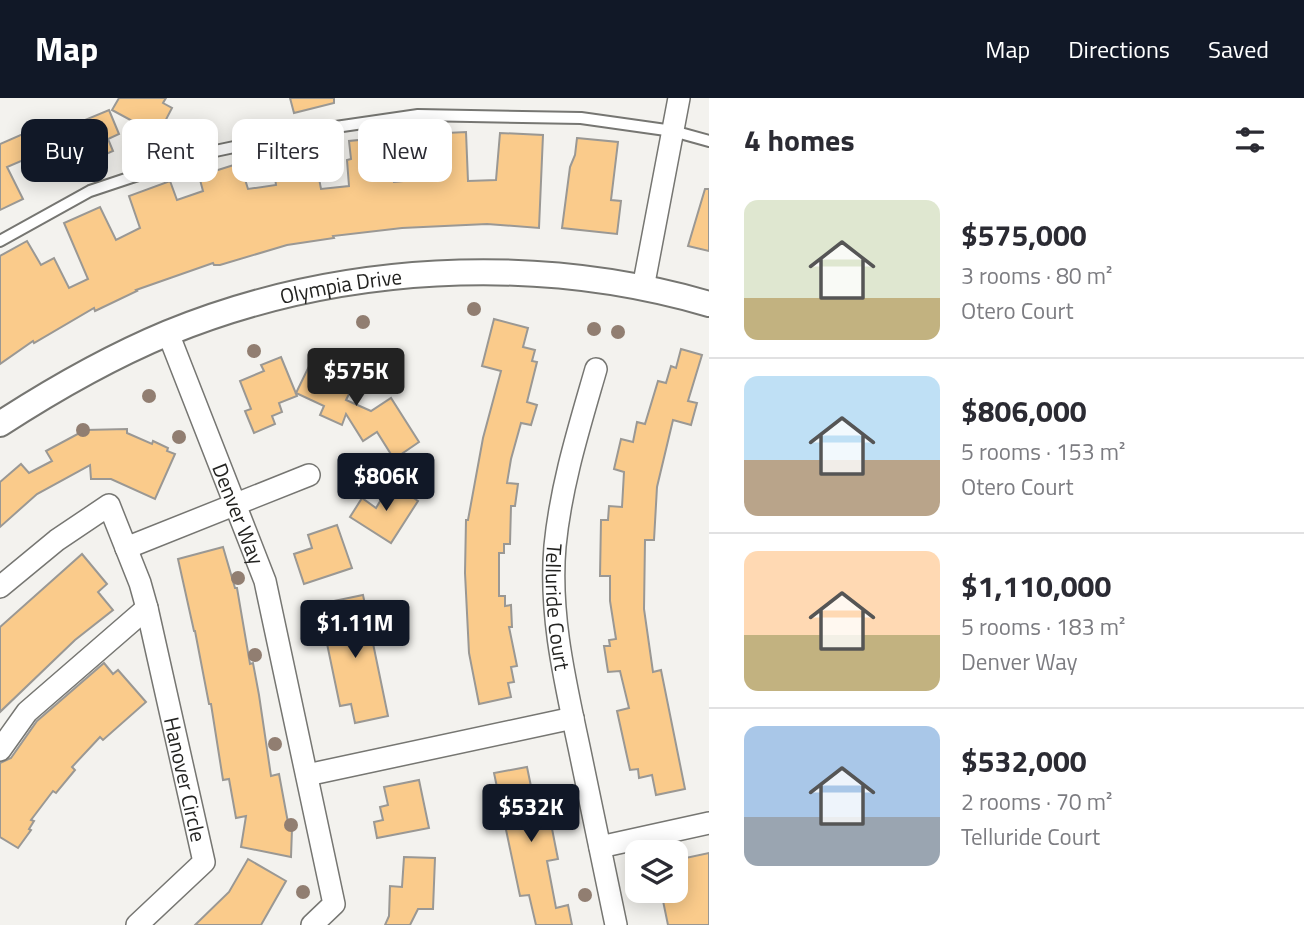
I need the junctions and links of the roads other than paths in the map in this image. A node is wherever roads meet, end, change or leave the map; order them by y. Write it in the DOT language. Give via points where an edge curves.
graph roads {
  1 [pos="679,98"];
  2 [pos="673,131"];
  3 [pos="709,141"];
  4 [pos="0,241"];
  5 [pos="643,288"];
  6 [pos="709,303"];
  7 [pos="169,333"];
  8 [pos="596,369"];
  9 [pos="0,424"];
  10 [pos="309,475"];
  11 [pos="237,504"];
  12 [pos="126,548"];
  13 [pos="0,587"];
  14 [pos="147,608"];
  15 [pos="573,718"];
  16 [pos="0,750"];
  17 [pos="307,775"];
  18 [pos="709,824"];
  19 [pos="600,847"];
  20 [pos="137,925"];
  21 [pos="312,925"];
  22 [pos="617,925"];
  1 -- 2 [label="street"];
  2 -- 3 [label="lane"];
  2 -- 4 [label="lane" via="581,118 418,115 315,130 201,154 90,191"];
  2 -- 5 [label="street"];
  5 -- 6 [label="street, Olympia Drive"];
  5 -- 7 [label="street, Olympia Drive" via="526,274 408,276 291,294"];
  7 -- 9 [label="street, Olympia Drive" via="101,363"];
  7 -- 11 [label="street, Denver Way"];
  8 -- 15 [label="street, Telluride Court" via="569,464 555,548 558,645"];
  10 -- 11 [label="street"];
  11 -- 12 [label="street"];
  11 -- 17 [label="street, Denver Way" via="265,581"];
  12 -- 13 [label="street, Hanover Circle" via="109,505"];
  12 -- 14 [label="street, Hanover Circle"];
  14 -- 16 [label="street" via="27,712"];
  14 -- 20 [label="street, Hanover Circle" via="204,862"];
  15 -- 17 [label="street"];
  15 -- 19 [label="street, Telluride Court"];
  17 -- 21 [label="street, Denver Way" via="334,904"];
  18 -- 19 [label="street"];
  19 -- 22 [label="street, Telluride Court"];
}
